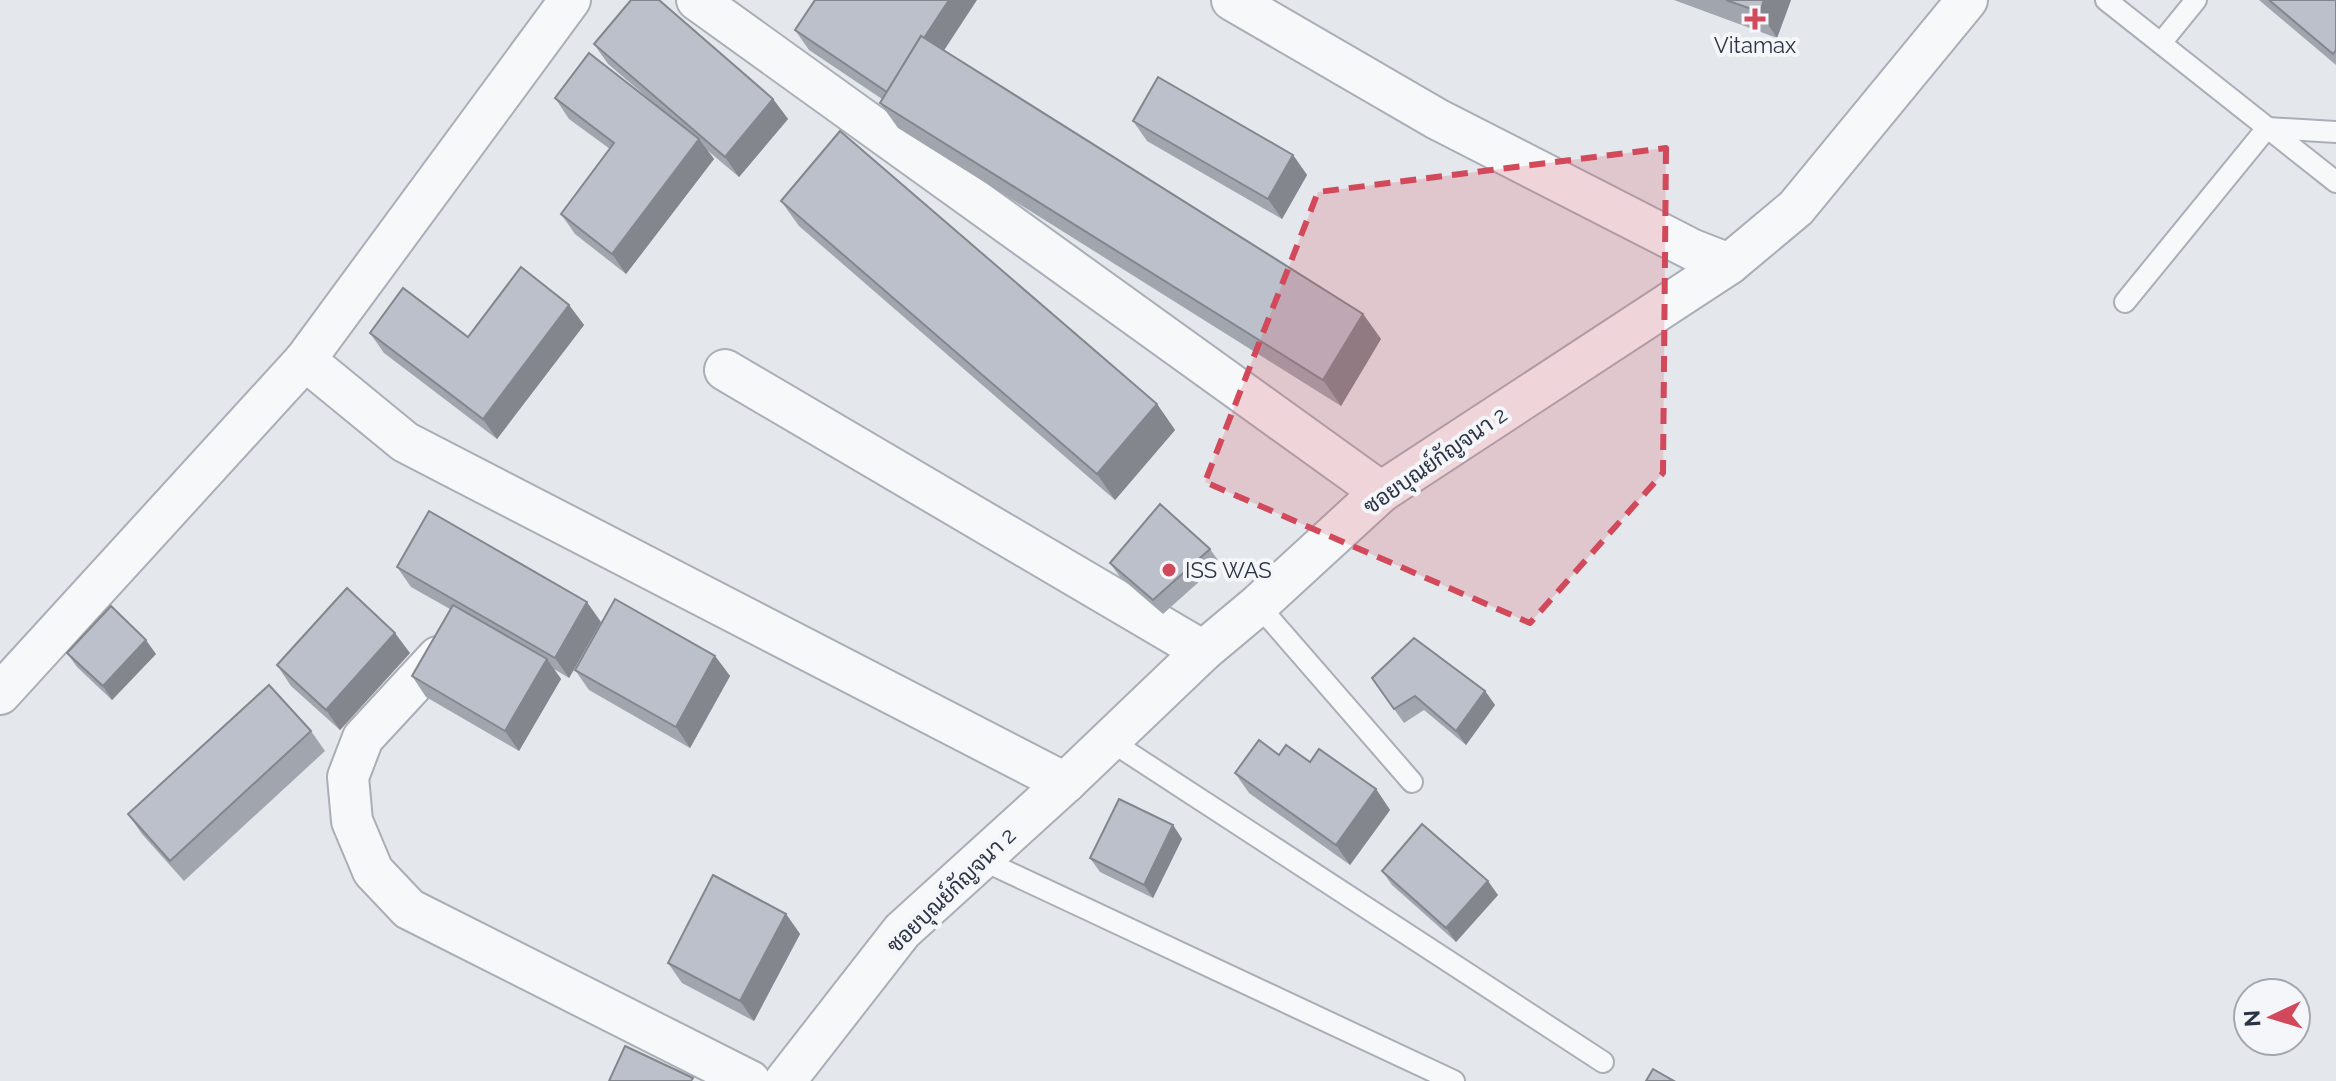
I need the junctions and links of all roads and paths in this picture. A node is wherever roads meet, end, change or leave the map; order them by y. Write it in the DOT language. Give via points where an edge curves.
graph roads {
  1 [pos="570,0"];
  2 [pos="697,0"];
  3 [pos="1232,0"];
  4 [pos="1967,0"];
  5 [pos="2106,0"];
  6 [pos="2196,0"];
  7 [pos="2161,43"];
  8 [pos="2267,128"];
  9 [pos="2336,132"];
  10 [pos="2336,182"];
  11 [pos="1729,264"];
  12 [pos="2125,302"];
  13 [pos="305,360"];
  14 [pos="725,370"];
  15 [pos="1381,492"];
  16 [pos="1258,605"];
  17 [pos="1203,651"];
  18 [pos="438,657"];
  19 [pos="0,694"];
  20 [pos="1109,740"];
  21 [pos="1412,782"];
  22 [pos="1065,783"];
  23 [pos="980,859"];
  24 [pos="1603,1062"];
  25 [pos="750,1081"];
  26 [pos="785,1081"];
  27 [pos="1454,1081"];
  1 -- 13 [label="street"];
  2 -- 15 [label="street"];
  3 -- 11 [label="street" via="1437,119"];
  4 -- 11 [label="street, ซอยบุณย์กัญจนา 2" via="1796,208"];
  5 -- 7 [label="lane"];
  6 -- 7 [label="lane"];
  7 -- 8 [label="lane"];
  8 -- 9 [label="lane"];
  8 -- 10 [label="lane"];
  8 -- 12 [label="lane"];
  11 -- 15 [label="street, ซอยบุณย์กัญจนา 2"];
  13 -- 19 [label="street"];
  13 -- 22 [label="street" via="405,442"];
  14 -- 17 [label="street"];
  15 -- 16 [label="street, ซอยบุณย์กัญจนา 2"];
  16 -- 17 [label="street, ซอยบุณย์กัญจนา 2"];
  16 -- 21 [label="lane"];
  17 -- 20 [label="street, ซอยบุณย์กัญจนา 2"];
  18 -- 25 [label="street" via="363,738 348,777 352,821 373,871 409,909"];
  20 -- 22 [label="street, ซอยบุณย์กัญจนา 2"];
  20 -- 24 [label="lane"];
  22 -- 23 [label="street, ซอยบุณย์กัญจนา 2"];
  23 -- 26 [label="street, ซอยบุณย์กัญจนา 2" via="902,931"];
  23 -- 27 [label="lane"];
}
